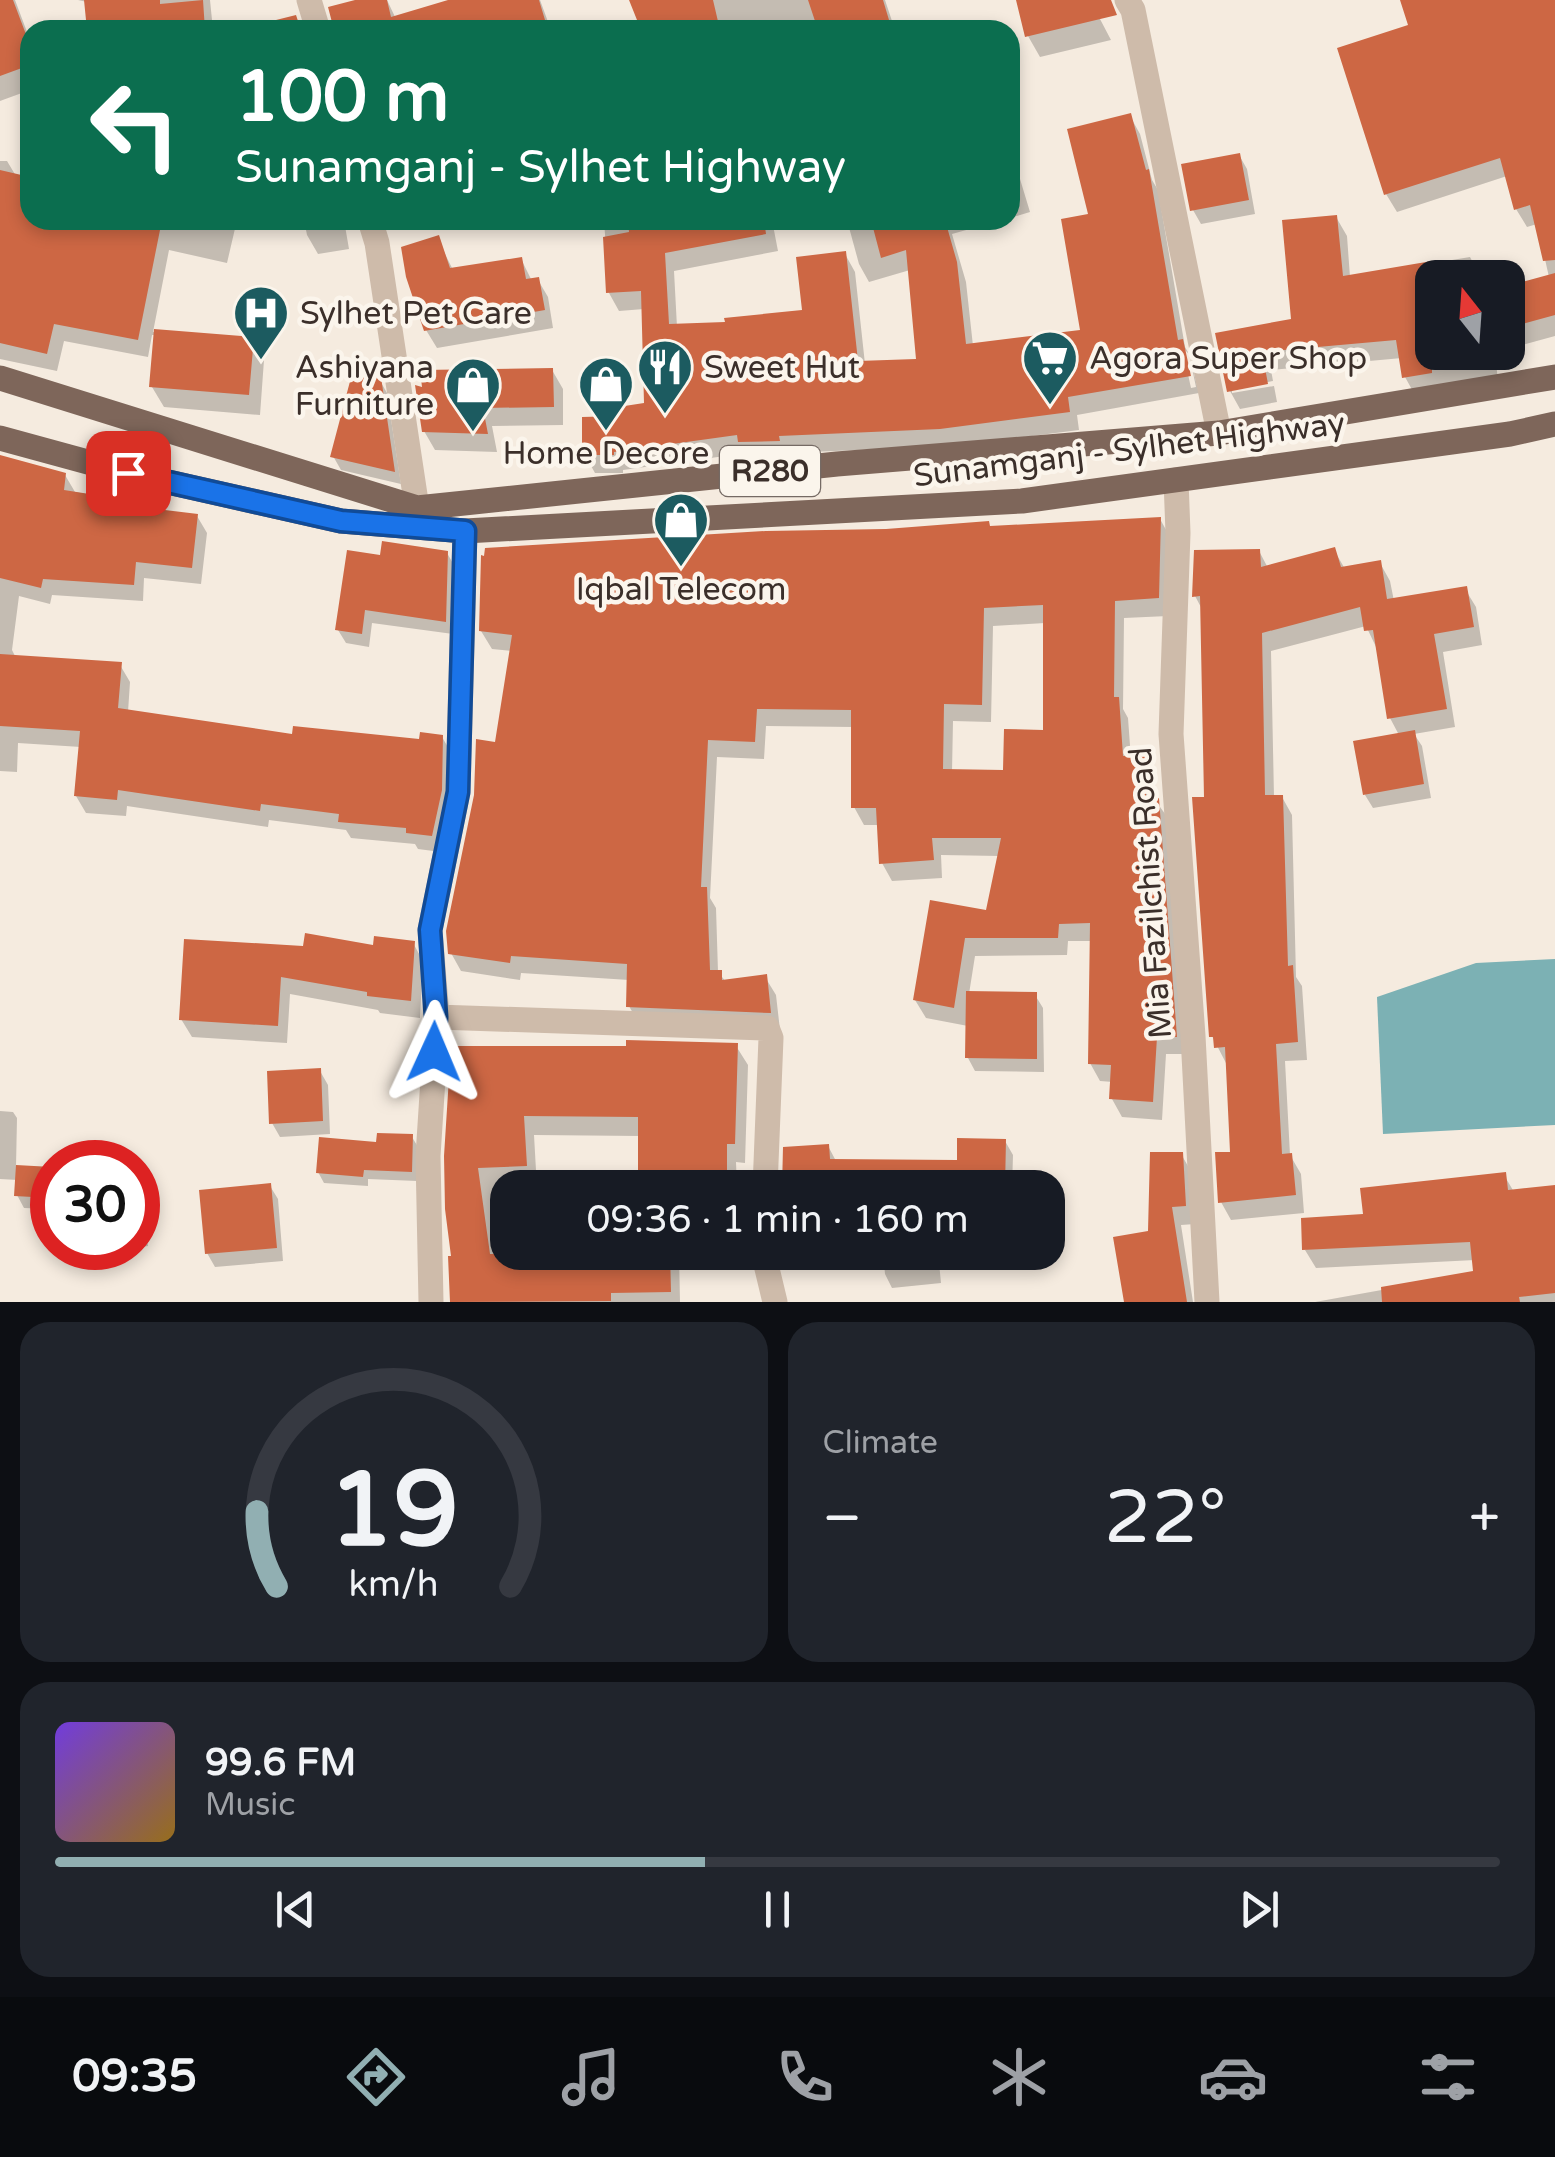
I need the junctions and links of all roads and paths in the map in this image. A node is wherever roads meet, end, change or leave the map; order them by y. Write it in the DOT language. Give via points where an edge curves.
graph roads {
  1 [pos="1127,0"];
  2 [pos="373,230"];
  3 [pos="1555,377"];
  4 [pos="0,378"];
  5 [pos="1555,424"];
  6 [pos="1219,433"];
  7 [pos="0,438"];
  8 [pos="1176,480"];
  9 [pos="417,508"];
  10 [pos="465,531"];
  11 [pos="436,1017"];
  12 [pos="766,1170"];
  13 [pos="768,1270"];
  14 [pos="431,1302"];
  15 [pos="776,1302"];
  16 [pos="1207,1302"];
  1 -- 6 [label="street"];
  2 -- 9 [label="street"];
  3 -- 6 [label="main road, Sunamganj - Sylhet Highway / R280"];
  4 -- 9 [label="main road, Sunamganj - Sylhet Highway / R280"];
  5 -- 8 [label="main road, Sunamganj - Sylhet Highway / R280"];
  6 -- 9 [label="main road, Sunamganj - Sylhet Highway / R280"];
  7 -- 10 [label="main road, Sunamganj - Sylhet Highway / R280" via="341,521"];
  8 -- 10 [label="main road, Sunamganj - Sylhet Highway / R280" via="1022,501"];
  8 -- 16 [label="street, Mia Fazilchist Road" via="1171,734"];
  10 -- 11 [label="street" via="458,792 430,930"];
  11 -- 12 [label="street" via="767,1028"];
  11 -- 14 [label="street" via="428,1156"];
  13 -- 15 [label="street"];
}
